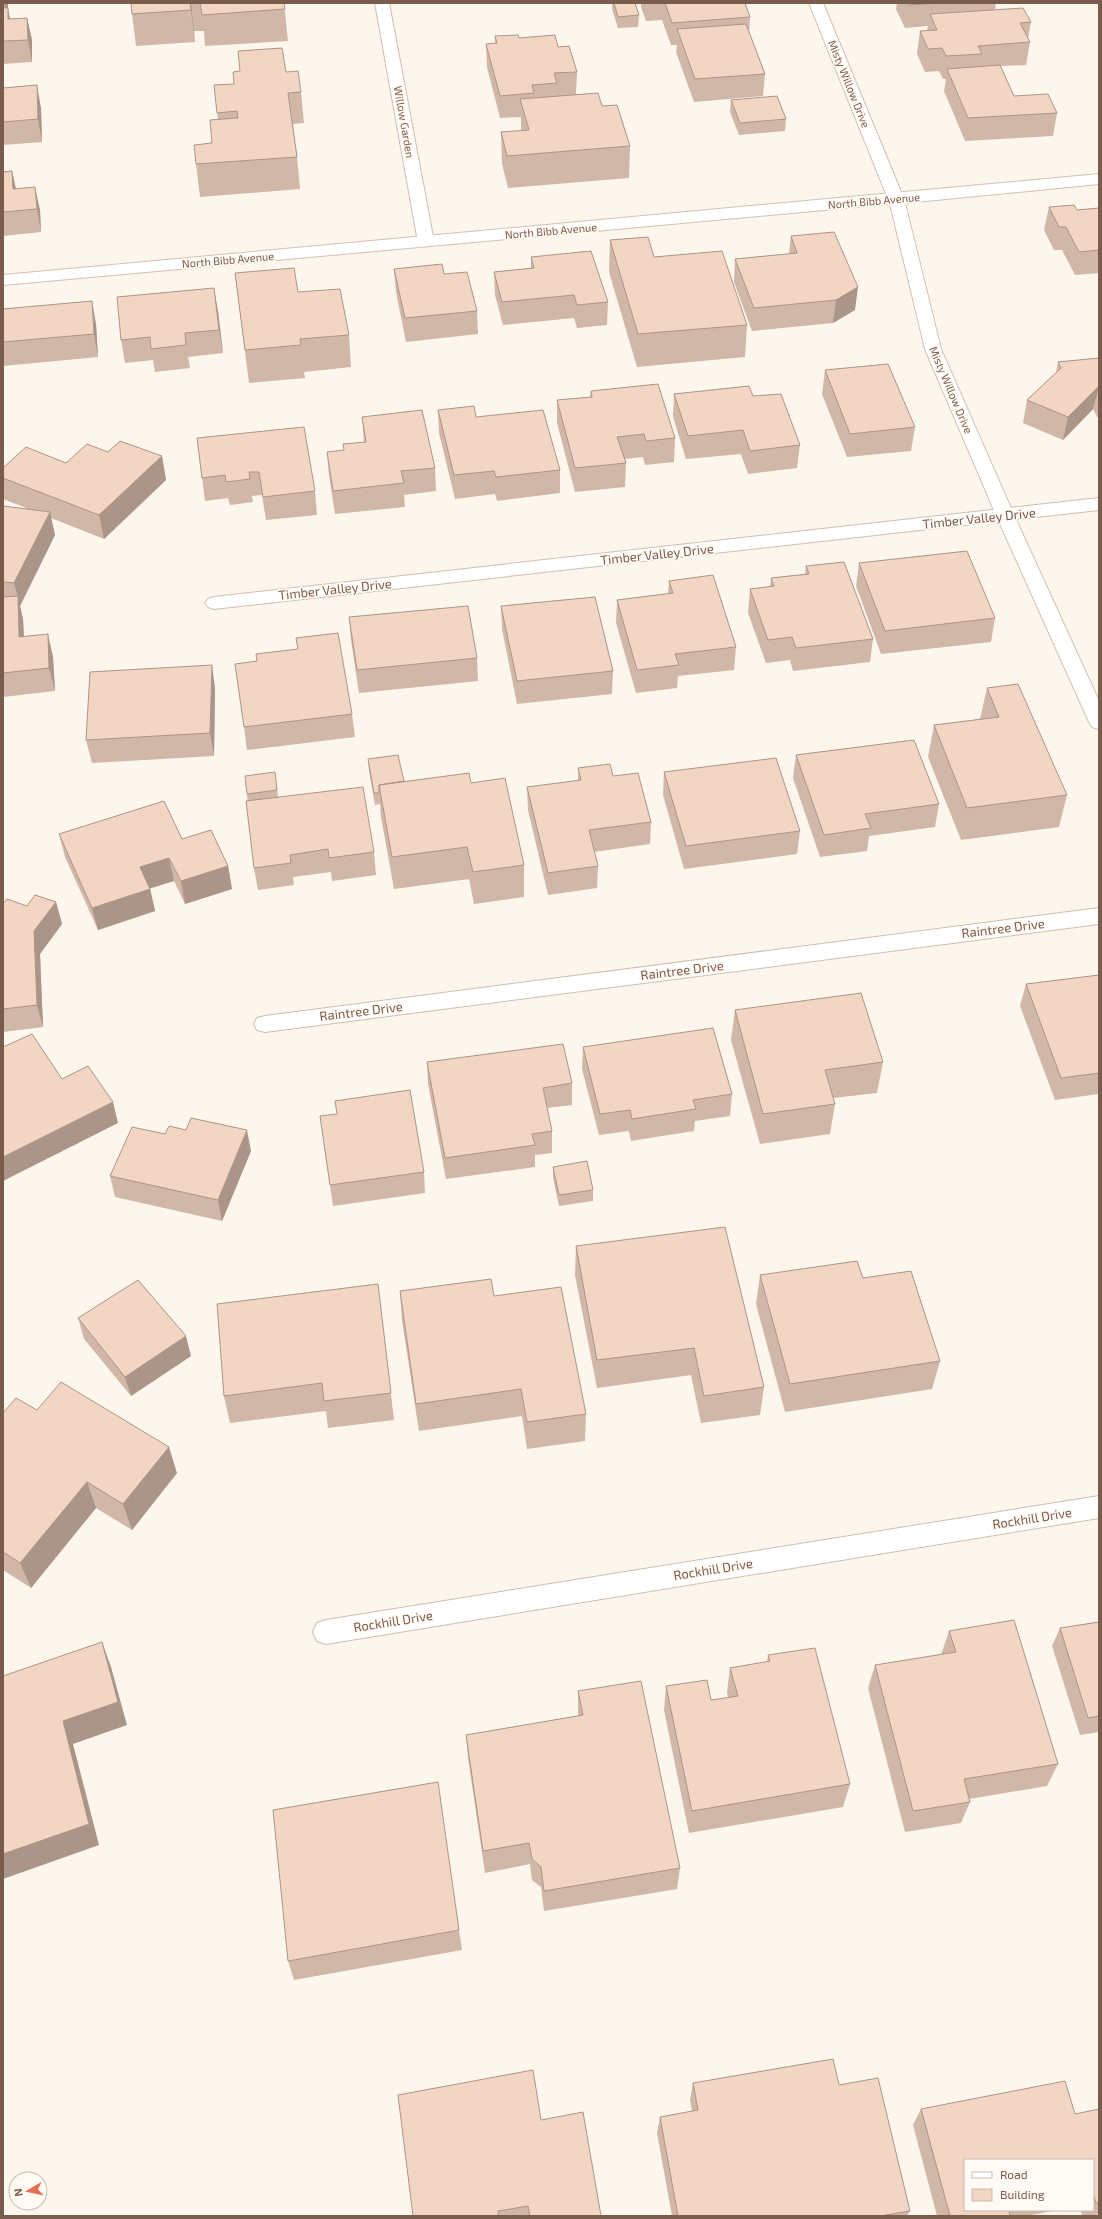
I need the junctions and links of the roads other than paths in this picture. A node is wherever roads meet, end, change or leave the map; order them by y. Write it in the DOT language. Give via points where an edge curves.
graph roads {
  1 [pos="382,3"];
  2 [pos="816,3"];
  3 [pos="1099,179"];
  4 [pos="896,199"];
  5 [pos="426,242"];
  6 [pos="3,280"];
  7 [pos="1099,504"];
  8 [pos="1005,515"];
  9 [pos="214,603"];
  10 [pos="1099,722"];
  11 [pos="1099,916"];
  12 [pos="265,1024"];
  13 [pos="1099,1507"];
  14 [pos="326,1632"];
  1 -- 5 [label="street, Willow Garden"];
  2 -- 4 [label="street, Misty Willow Drive"];
  3 -- 4 [label="street, North Bibb Avenue"];
  4 -- 5 [label="street, North Bibb Avenue"];
  4 -- 8 [label="street, Misty Willow Drive" via="933,349"];
  5 -- 6 [label="street, North Bibb Avenue"];
  7 -- 8 [label="street, Timber Valley Drive"];
  8 -- 9 [label="street, Timber Valley Drive"];
  8 -- 10 [label="street, Misty Willow Drive"];
  11 -- 12 [label="street, Raintree Drive"];
  13 -- 14 [label="street, Rockhill Drive"];
}
